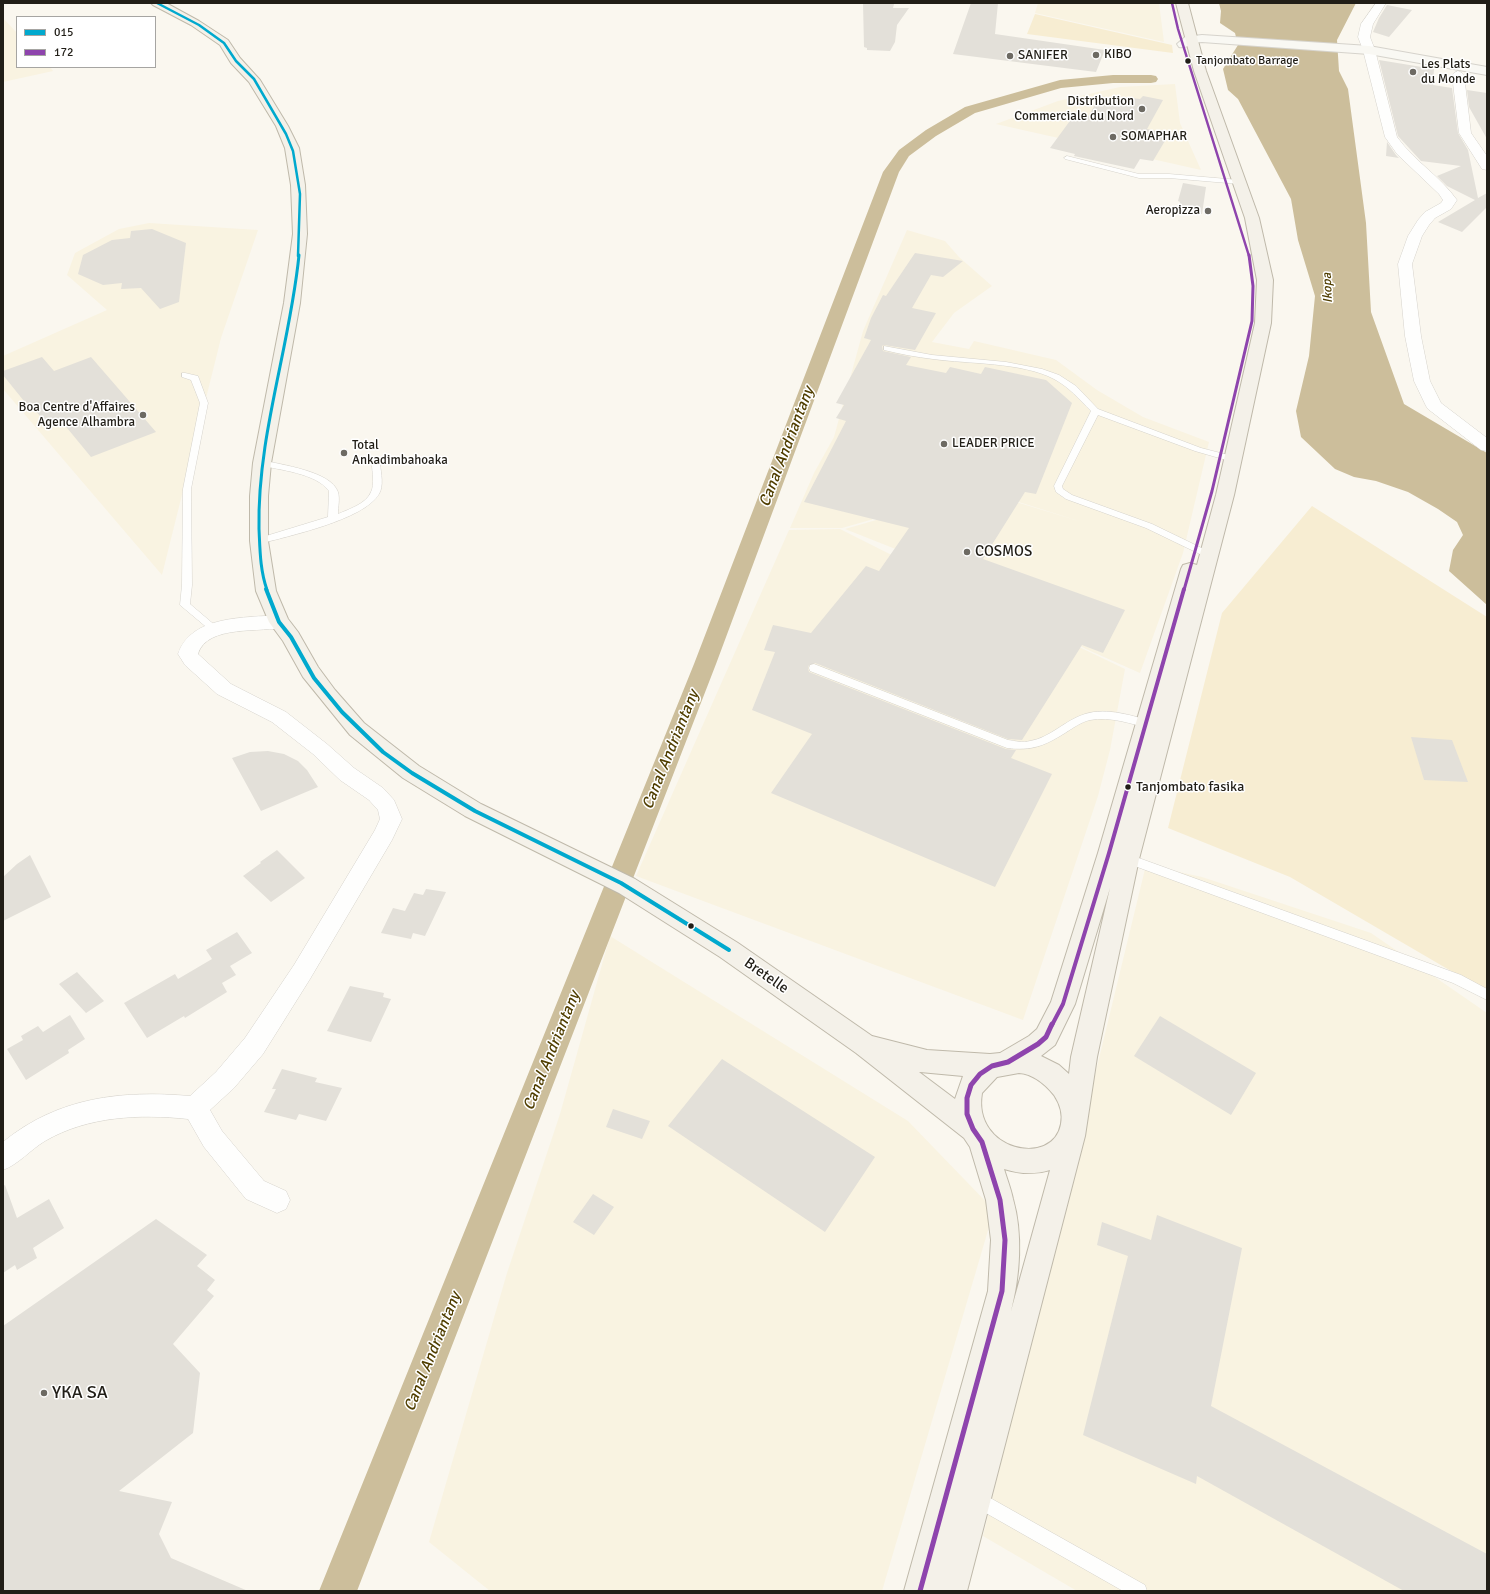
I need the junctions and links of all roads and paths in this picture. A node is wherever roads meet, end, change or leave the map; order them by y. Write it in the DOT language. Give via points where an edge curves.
graph roads {
  1 [pos="157,3"];
  2 [pos="1172,3"];
  3 [pos="1182,3"];
  4 [pos="1381,3"];
  5 [pos="1187,42"];
  6 [pos="1369,50"];
  7 [pos="1487,71"];
  8 [pos="1458,75"];
  9 [pos="1067,158"];
  10 [pos="1487,166"];
  11 [pos="1233,182"];
  12 [pos="888,348"];
  13 [pos="185,375"];
  14 [pos="1095,411"];
  15 [pos="1487,446"];
  16 [pos="1227,458"];
  17 [pos="262,463"];
  18 [pos="376,464"];
  19 [pos="333,519"];
  20 [pos="259,541"];
  21 [pos="1202,552"];
  22 [pos="279,622"];
  23 [pos="214,629"];
  24 [pos="814,668"];
  25 [pos="1154,726"];
  26 [pos="1109,853"];
  27 [pos="1128,859"];
  28 [pos="1487,995"];
  29 [pos="865,1045"];
  30 [pos="1000,1064"];
  31 [pos="195,1108"];
  32 [pos="1073,1128"];
  33 [pos="977,1135"];
  34 [pos="3,1158"];
  35 [pos="277,1200"];
  36 [pos="976,1497"];
  37 [pos="920,1591"];
  38 [pos="951,1591"];
  39 [pos="1139,1591"];
  1 -- 17 [label="main road, Bretelle" via="224,42 235,60 254,80 282,126 292,148 300,211 298,260"];
  2 -- 5 [label="main road"];
  3 -- 5 [label="main road"];
  4 -- 6 [label="street" via="1367,24 1364,37"];
  5 -- 6 [label="street" via="1214,40"];
  5 -- 11 [label="main road"];
  6 -- 7 [label="street"];
  6 -- 15 [label="street" via="1392,137 1401,151 1444,191 1450,200 1423,223 1415,236 1405,264 1413,336 1422,381 1434,406"];
  8 -- 10 [label="street" via="1465,133"];
  9 -- 11 [label="lane" via="1139,176"];
  11 -- 16 [label="main road" via="1254,278 1254,302"];
  11 -- 16 [label="main road" via="1252,218 1265,280 1260,345"];
  12 -- 14 [label="lane" via="932,357 1006,364 1039,371 1056,377 1073,388"];
  13 -- 23 [label="lane" via="195,378 204,403 187,489 185,604"];
  14 -- 16 [label="lane"];
  14 -- 21 [label="lane" via="1058,486 1059,490 1069,497 1149,526"];
  16 -- 21 [label="main road"];
  17 -- 19 [label="lane" via="316,477 328,484 333,491"];
  17 -- 20 [label="main road, Bretelle"];
  18 -- 19 [label="lane" via="376,492 371,500 356,510"];
  19 -- 20 [label="lane"];
  20 -- 22 [label="main road, Bretelle" via="266,591"];
  21 -- 25 [label="main road"];
  22 -- 23 [label="street"];
  22 -- 29 [label="main road, Bretelle" via="291,637 310,672 328,695 357,729 387,753 433,786 473,810 627,886 729,950"];
  23 -- 31 [label="street" via="191,645 188,654 192,660 224,688 279,717 320,749 347,774 376,794 387,806 392,819 302,972 254,1046 225,1080"];
  24 -- 25 [label="lane" via="1008,744 1032,746 1070,724 1100,715"];
  25 -- 26 [label="main road"];
  25 -- 27 [label="main road"];
  26 -- 27 [label="lane"];
  26 -- 30 [label="main road" via="1063,1004 1053,1026 1038,1044"];
  27 -- 28 [label="lane" via="1457,979"];
  27 -- 32 [label="main road" via="1084,1058"];
  29 -- 30 [label="main road" via="934,1063"];
  29 -- 33 [label="main road, Bretelle"];
  30 -- 32 [label="main road" via="1030,1064 1055,1077 1066,1090 1073,1105"];
  30 -- 33 [label="main road" via="980,1074 971,1085 967,1098 967,1114"];
  31 -- 34 [label="street" via="161,1104 124,1105 83,1113 36,1132"];
  31 -- 35 [label="street" via="213,1139 255,1190"];
  32 -- 33 [label="main road" via="1063,1148 1049,1158 1032,1161 1014,1160 997,1153"];
  32 -- 36 [label="main road"];
  33 -- 37 [label="main road" via="1000,1200 1005,1240 1002,1291"];
  36 -- 38 [label="main road"];
  36 -- 39 [label="lane"];
}
